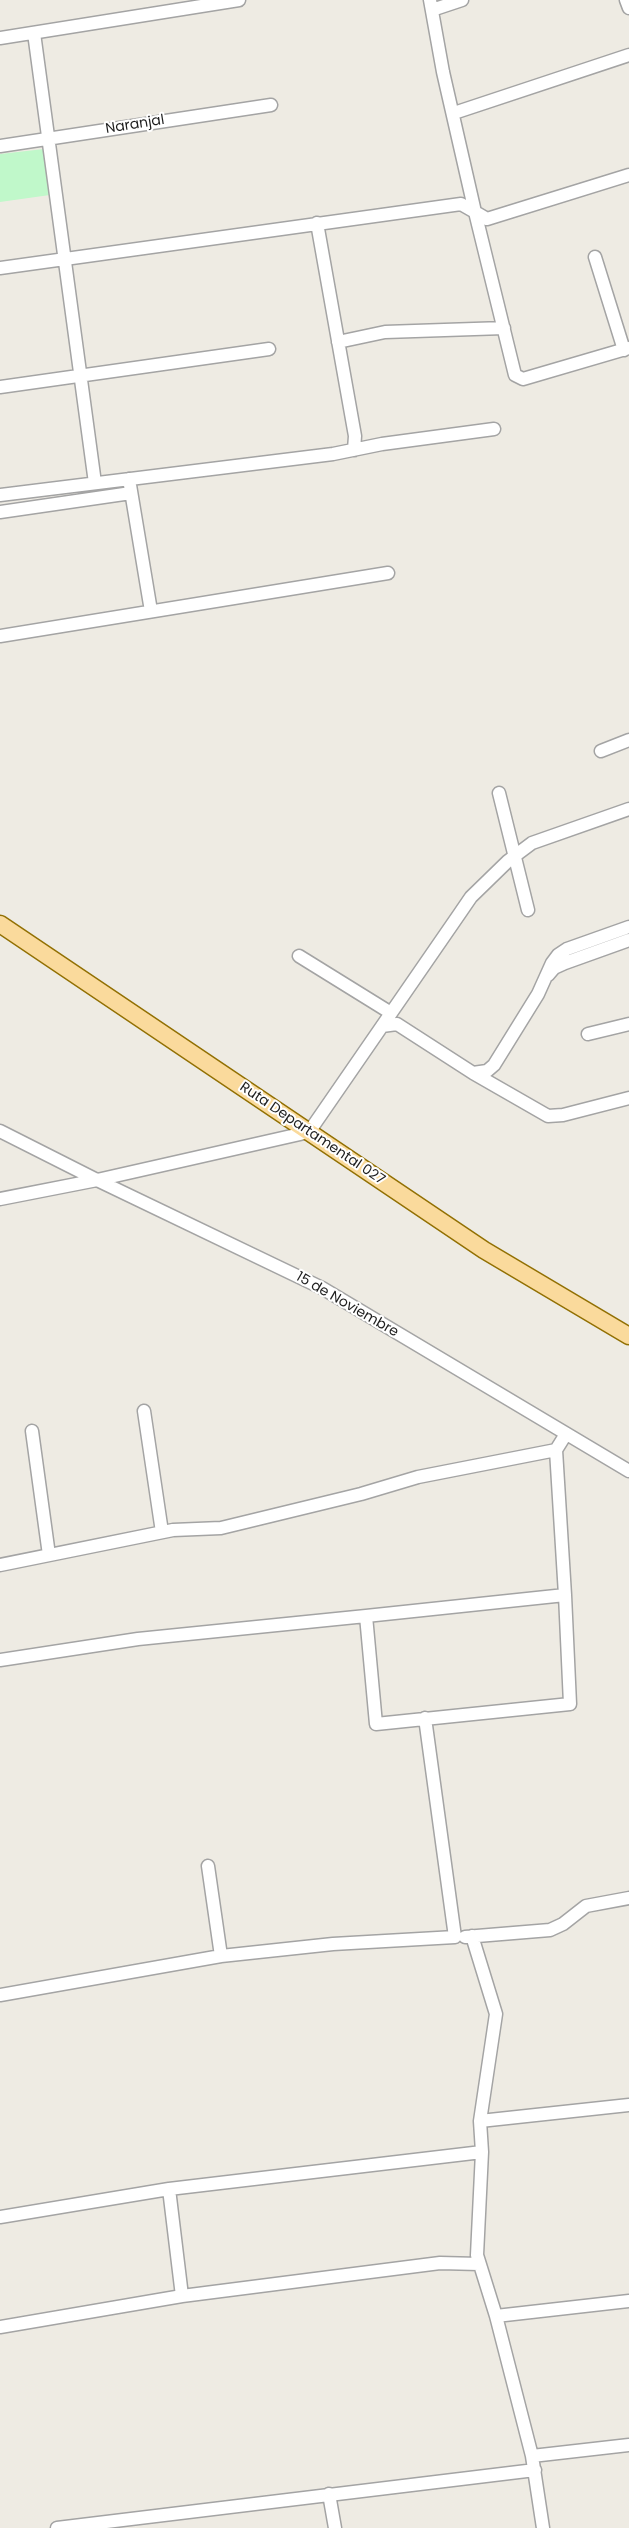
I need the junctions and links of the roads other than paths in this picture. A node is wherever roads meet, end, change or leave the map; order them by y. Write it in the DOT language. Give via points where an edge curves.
graph roads {
  1 [pos="239,0"];
  2 [pos="462,0"];
  3 [pos="626,0"];
  4 [pos="431,5"];
  5 [pos="629,8"];
  6 [pos="34,33"];
  7 [pos="0,38"];
  8 [pos="629,56"];
  9 [pos="271,105"];
  10 [pos="454,113"];
  11 [pos="50,138"];
  12 [pos="0,146"];
  13 [pos="629,175"];
  14 [pos="475,212"];
  15 [pos="317,223"];
  16 [pos="595,257"];
  17 [pos="65,258"];
  18 [pos="0,268"];
  19 [pos="504,328"];
  20 [pos="338,342"];
  21 [pos="269,349"];
  22 [pos="626,349"];
  23 [pos="80,376"];
  24 [pos="0,387"];
  25 [pos="494,429"];
  26 [pos="354,450"];
  27 [pos="129,479"];
  28 [pos="95,483"];
  29 [pos="131,493"];
  30 [pos="0,495"];
  31 [pos="0,512"];
  32 [pos="388,573"];
  33 [pos="151,611"];
  34 [pos="0,636"];
  35 [pos="629,740"];
  36 [pos="601,751"];
  37 [pos="499,793"];
  38 [pos="629,809"];
  39 [pos="516,854"];
  40 [pos="528,910"];
  41 [pos="0,924"];
  42 [pos="629,927"];
  43 [pos="629,940"];
  44 [pos="299,956"];
  45 [pos="546,976"];
  46 [pos="391,1013"];
  47 [pos="629,1024"];
  48 [pos="382,1026"];
  49 [pos="588,1034"];
  50 [pos="473,1073"];
  51 [pos="629,1098"];
  52 [pos="0,1131"];
  53 [pos="309,1132"];
  54 [pos="96,1180"];
  55 [pos="0,1199"];
  56 [pos="629,1336"];
  57 [pos="144,1411"];
  58 [pos="32,1431"];
  59 [pos="566,1434"];
  60 [pos="556,1450"];
  61 [pos="629,1471"];
  62 [pos="162,1532"];
  63 [pos="48,1555"];
  64 [pos="0,1566"];
  65 [pos="565,1595"];
  66 [pos="366,1616"];
  67 [pos="0,1660"];
  68 [pos="425,1718"];
  69 [pos="208,1866"];
  70 [pos="629,1898"];
  71 [pos="472,1936"];
  72 [pos="455,1937"];
  73 [pos="221,1956"];
  74 [pos="0,1995"];
  75 [pos="629,2105"];
  76 [pos="480,2121"];
  77 [pos="482,2152"];
  78 [pos="169,2189"];
  79 [pos="0,2217"];
  80 [pos="479,2264"];
  81 [pos="182,2296"];
  82 [pos="629,2301"];
  83 [pos="496,2316"];
  84 [pos="0,2327"];
  85 [pos="629,2445"];
  86 [pos="532,2456"];
  87 [pos="535,2470"];
  88 [pos="329,2494"];
  89 [pos="97,2525"];
  90 [pos="57,2528"];
  91 [pos="335,2528"];
  92 [pos="544,2528"];
  1 -- 6 [label="street"];
  2 -- 4 [label="street"];
  3 -- 5 [label="street"];
  4 -- 10 [label="street"];
  6 -- 7 [label="street"];
  6 -- 11 [label="street"];
  8 -- 10 [label="street"];
  9 -- 11 [label="street, Naranjal"];
  10 -- 14 [label="street"];
  11 -- 12 [label="street, Naranjal"];
  11 -- 17 [label="street"];
  13 -- 14 [label="street" via="487,220"];
  14 -- 15 [label="street" via="461,204"];
  14 -- 19 [label="street"];
  15 -- 17 [label="street"];
  15 -- 20 [label="street"];
  16 -- 22 [label="street"];
  17 -- 18 [label="street"];
  17 -- 23 [label="street"];
  19 -- 20 [label="street" via="386,332"];
  19 -- 22 [label="street" via="515,375 523,379"];
  20 -- 26 [label="street" via="355,436"];
  21 -- 23 [label="street"];
  23 -- 24 [label="street"];
  23 -- 28 [label="street"];
  25 -- 26 [label="street"];
  26 -- 27 [label="street"];
  27 -- 28 [label="street"];
  27 -- 29 [label="street"];
  28 -- 30 [label="street"];
  29 -- 31 [label="street"];
  29 -- 33 [label="street"];
  32 -- 33 [label="street"];
  33 -- 34 [label="street"];
  35 -- 36 [label="street"];
  37 -- 39 [label="street"];
  38 -- 39 [label="street" via="532,843"];
  39 -- 40 [label="street"];
  39 -- 46 [label="street" via="472,897"];
  41 -- 53 [label="main road, Ruta Departamental 027"];
  42 -- 45 [label="street" via="567,949 555,959"];
  43 -- 45 [label="street" via="565,963"];
  44 -- 46 [label="street"];
  45 -- 50 [label="street" via="494,1065 487,1071"];
  46 -- 48 [label="street"];
  47 -- 49 [label="street"];
  48 -- 50 [label="street" via="396,1024"];
  48 -- 53 [label="street"];
  50 -- 51 [label="street" via="548,1116"];
  52 -- 54 [label="street, 15 de Noviembre"];
  53 -- 54 [label="street"];
  53 -- 56 [label="main road, Ruta Departamental 027" via="484,1250"];
  54 -- 55 [label="street"];
  54 -- 59 [label="street, 15 de Noviembre" via="322,1288"];
  57 -- 62 [label="street"];
  58 -- 63 [label="street"];
  59 -- 60 [label="street"];
  59 -- 61 [label="street, 15 de Noviembre"];
  60 -- 62 [label="street" via="418,1477 221,1528"];
  60 -- 65 [label="street"];
  62 -- 63 [label="street"];
  63 -- 64 [label="street"];
  65 -- 66 [label="street"];
  65 -- 68 [label="street" via="570,1704"];
  66 -- 67 [label="street" via="138,1639"];
  66 -- 68 [label="street" via="376,1724"];
  68 -- 72 [label="street"];
  69 -- 73 [label="street"];
  70 -- 71 [label="street" via="586,1906 550,1930"];
  71 -- 72 [label="street"];
  71 -- 76 [label="street" via="496,2014"];
  72 -- 73 [label="street" via="333,1944"];
  73 -- 74 [label="street"];
  75 -- 76 [label="street"];
  76 -- 77 [label="street"];
  77 -- 78 [label="street"];
  77 -- 80 [label="street"];
  78 -- 79 [label="street"];
  78 -- 81 [label="street"];
  80 -- 81 [label="street" via="440,2263"];
  80 -- 83 [label="street"];
  81 -- 84 [label="street"];
  82 -- 83 [label="street"];
  83 -- 86 [label="street"];
  85 -- 86 [label="street"];
  86 -- 87 [label="street"];
  87 -- 88 [label="street"];
  87 -- 92 [label="street"];
  88 -- 89 [label="street"];
  88 -- 91 [label="street"];
  89 -- 90 [label="street"];
}
